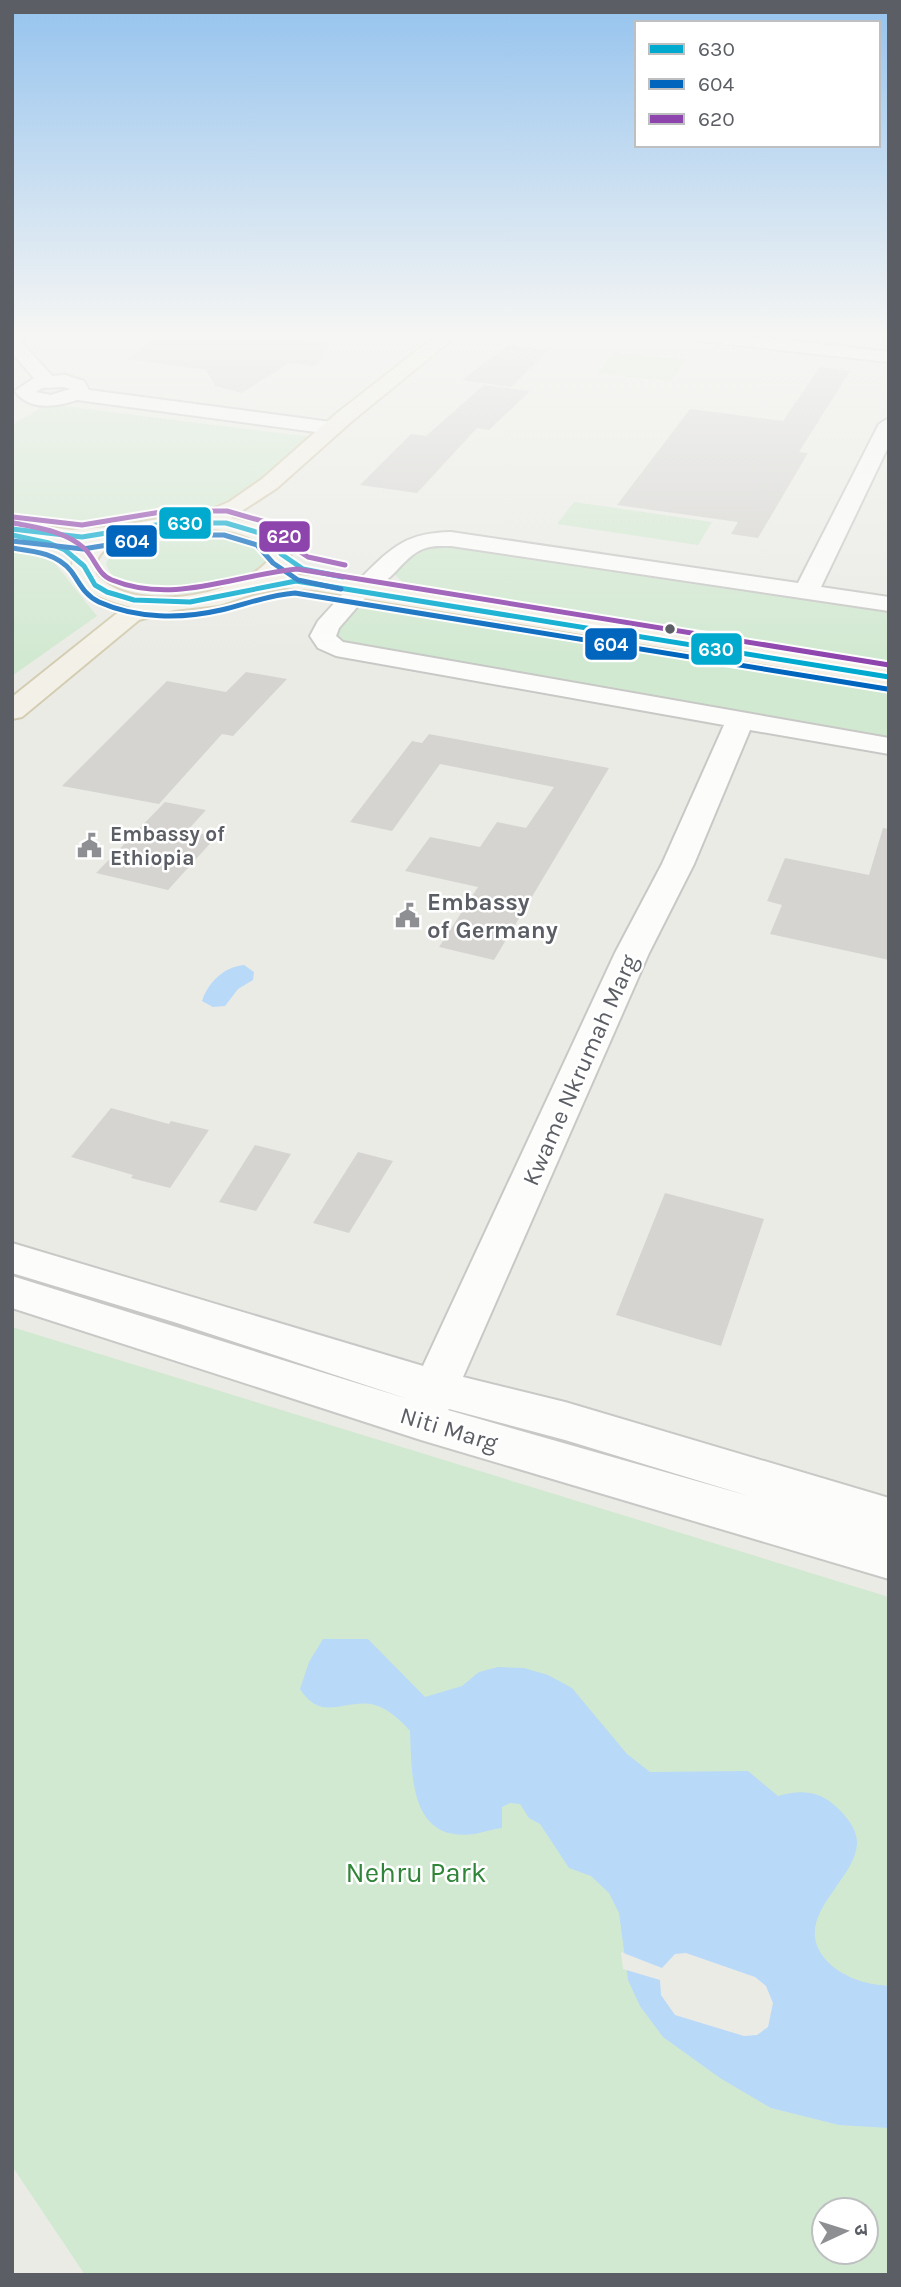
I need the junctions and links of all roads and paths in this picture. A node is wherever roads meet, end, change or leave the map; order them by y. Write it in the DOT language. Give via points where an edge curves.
graph roads {
  1 [pos="314,443"];
  2 [pos="332,443"];
  3 [pos="880,443"];
  4 [pos="180,522"];
  5 [pos="12,529"];
  6 [pos="126,531"];
  7 [pos="262,534"];
  8 [pos="12,535"];
  9 [pos="281,554"];
  10 [pos="83,564"];
  11 [pos="254,586"];
  12 [pos="365,586"];
  13 [pos="806,592"];
  14 [pos="113,594"];
  15 [pos="181,603"];
  16 [pos="889,604"];
  17 [pos="889,666"];
  18 [pos="889,677"];
  19 [pos="12,692"];
  20 [pos="12,711"];
  21 [pos="740,720"];
  22 [pos="889,746"];
  23 [pos="12,1258"];
  24 [pos="12,1292"];
  25 [pos="428,1405"];
  26 [pos="889,1519"];
  27 [pos="889,1558"];
  1 -- 4 [label="main road" via="232,510"];
  2 -- 7 [label="main road" via="253,508 254,522"];
  3 -- 13 [label="street"];
  4 -- 6 [label="main road"];
  4 -- 7 [label="main road" via="226,523"];
  5 -- 6 [label="main road" via="72,537"];
  6 -- 10 [label="main road" via="96,546"];
  7 -- 9 [label="main road"];
  8 -- 10 [label="main road" via="57,544"];
  9 -- 11 [label="main road" via="275,570"];
  9 -- 12 [label="main road" via="310,572"];
  10 -- 14 [label="main road" via="93,584"];
  11 -- 12 [label="main road" via="296,581"];
  11 -- 15 [label="main road"];
  12 -- 13 [label="street" via="409,545 419,540 451,539"];
  12 -- 17 [label="main road"];
  12 -- 18 [label="main road"];
  12 -- 21 [label="street" via="327,626 323,636 327,643"];
  13 -- 16 [label="street"];
  14 -- 15 [label="main road"];
  14 -- 19 [label="main road" via="100,624"];
  15 -- 20 [label="main road" via="130,615"];
  21 -- 22 [label="street"];
  21 -- 25 [label="street, Kwame Nkrumah Marg"];
  23 -- 25 [label="street, Niti Marg" via="182,1308"];
  24 -- 25 [label="street, Niti Marg"];
  25 -- 26 [label="street, Niti Marg" via="565,1421"];
  25 -- 27 [label="street, Niti Marg"];
}
